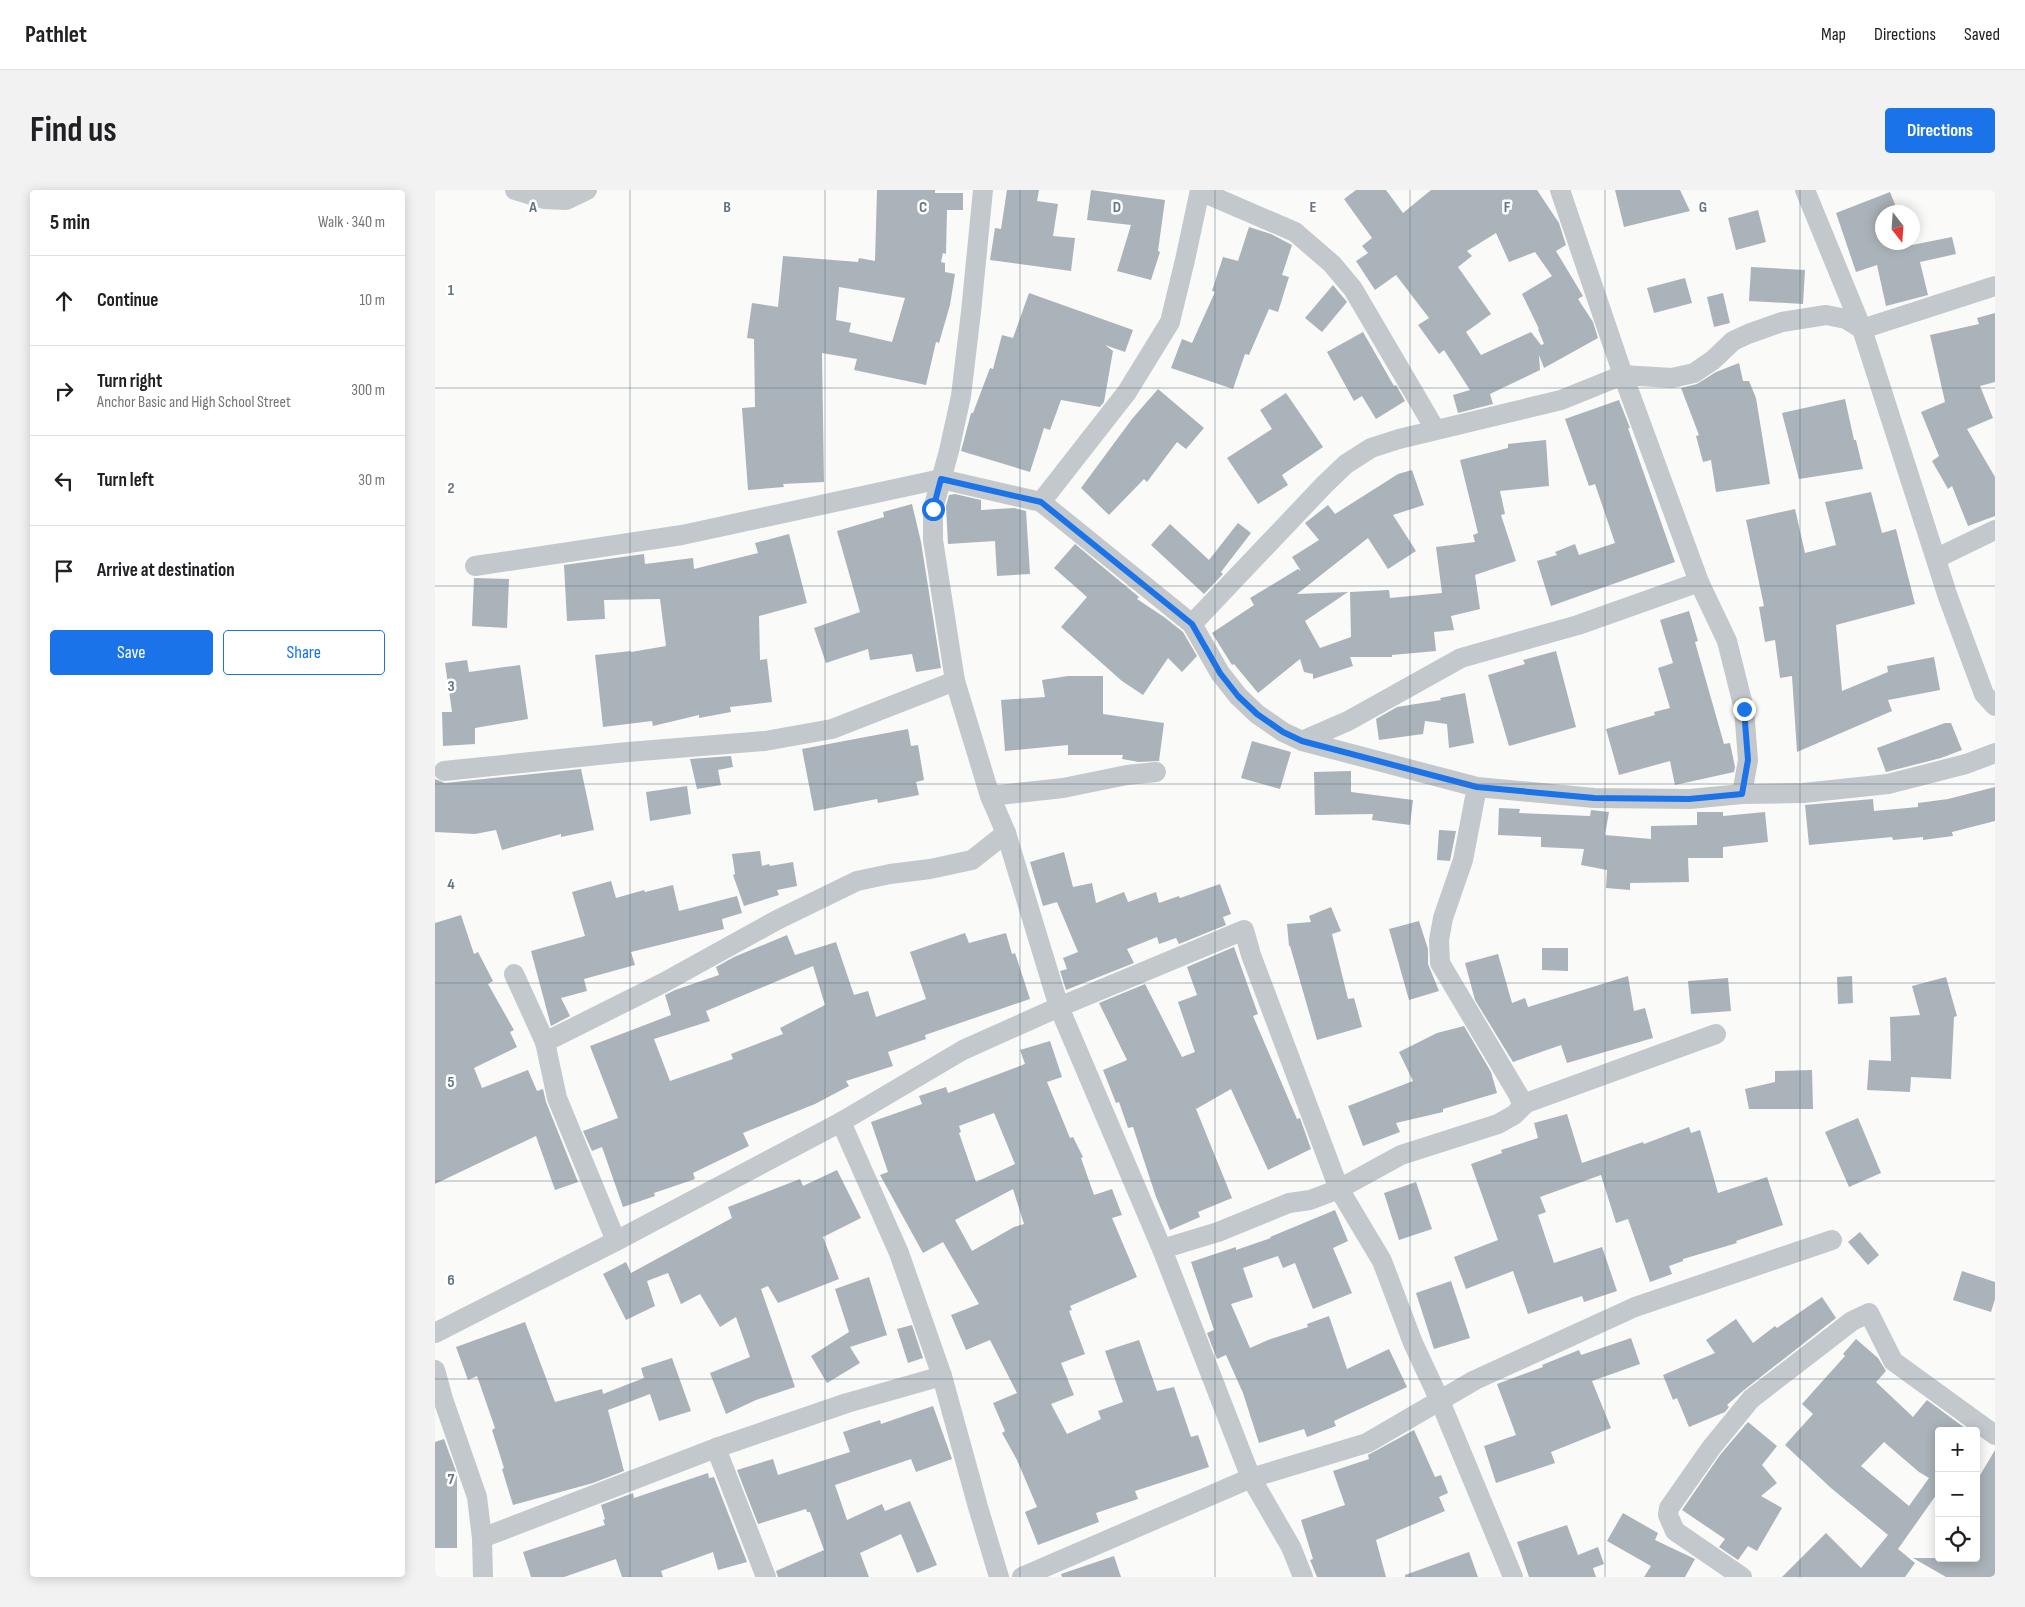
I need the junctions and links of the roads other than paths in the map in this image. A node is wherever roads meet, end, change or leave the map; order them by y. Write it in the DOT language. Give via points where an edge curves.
graph roads {
  1 [pos="515,190"];
  2 [pos="587,190"];
  3 [pos="983,190"];
  4 [pos="1200,190"];
  5 [pos="1560,190"];
  6 [pos="1805,190"];
  7 [pos="1995,286"];
  8 [pos="1862,329"];
  9 [pos="1623,375"];
  10 [pos="1435,429"];
  11 [pos="941,479"];
  12 [pos="1041,502"];
  13 [pos="1995,530"];
  14 [pos="1937,558"];
  15 [pos="475,566"];
  16 [pos="1699,582"];
  17 [pos="1192,624"];
  18 [pos="955,681"];
  19 [pos="1995,706"];
  20 [pos="1302,741"];
  21 [pos="1995,753"];
  22 [pos="444,771"];
  23 [pos="1156,772"];
  24 [pos="1477,787"];
  25 [pos="1742,794"];
  26 [pos="990,796"];
  27 [pos="1006,833"];
  28 [pos="514,974"];
  29 [pos="1059,1006"];
  30 [pos="1716,1034"];
  31 [pos="545,1042"];
  32 [pos="1526,1103"];
  33 [pos="841,1122"];
  34 [pos="1339,1189"];
  35 [pos="1832,1240"];
  36 [pos="616,1241"];
  37 [pos="1162,1249"];
  38 [pos="435,1333"];
  39 [pos="435,1370"];
  40 [pos="942,1376"];
  41 [pos="1440,1401"];
  42 [pos="1995,1435"];
  43 [pos="717,1448"];
  44 [pos="1251,1478"];
  45 [pos="482,1538"];
  46 [pos="483,1577"];
  47 [pos="766,1577"];
  48 [pos="999,1577"];
  49 [pos="1022,1577"];
  50 [pos="1303,1577"];
  51 [pos="1513,1577"];
  52 [pos="1743,1577"];
  1 -- 2 [label="street" via="544,199 566,200"];
  3 -- 11 [label="street" via="961,396"];
  4 -- 10 [label="street" via="1295,232 1332,264 1353,289"];
  4 -- 12 [label="street" via="1170,322 1127,392"];
  5 -- 9 [label="street"];
  6 -- 8 [label="street"];
  7 -- 8 [label="street"];
  8 -- 9 [label="street" via="1846,319 1826,315 1782,322 1733,341 1694,373 1672,378"];
  8 -- 14 [label="street"];
  9 -- 10 [label="street" via="1561,400"];
  9 -- 16 [label="street"];
  10 -- 17 [label="street" via="1371,448 1346,464"];
  11 -- 12 [label="street"];
  11 -- 15 [label="street" via="682,535"];
  11 -- 18 [label="street" via="933,509 933,540"];
  12 -- 17 [label="street"];
  13 -- 14 [label="street"];
  14 -- 19 [label="street" via="1984,694"];
  16 -- 20 [label="street" via="1578,625 1461,658 1348,721"];
  16 -- 25 [label="street" via="1727,641 1744,709 1748,760"];
  17 -- 20 [label="street" via="1220,673 1238,696 1257,714"];
  18 -- 22 [label="street" via="832,729 775,739"];
  18 -- 26 [label="street"];
  20 -- 24 [label="street"];
  21 -- 25 [label="street" via="1888,784 1803,793"];
  23 -- 26 [label="street" via="1063,788"];
  24 -- 25 [label="street" via="1594,798 1689,799"];
  24 -- 32 [label="street" via="1463,860 1443,918 1439,940 1440,963 1521,1102"];
  26 -- 27 [label="street"];
  27 -- 29 [label="street"];
  27 -- 31 [label="street" via="972,860 857,881"];
  28 -- 31 [label="street"];
  29 -- 33 [label="street" via="963,1050"];
  29 -- 34 [label="street" via="1244,930"];
  29 -- 37 [label="street"];
  30 -- 32 [label="street"];
  31 -- 36 [label="street" via="557,1098"];
  32 -- 34 [label="street" via="1498,1124 1401,1155"];
  33 -- 36 [label="street"];
  33 -- 40 [label="street" via="899,1253"];
  34 -- 37 [label="street" via="1310,1200 1289,1203 1218,1232"];
  34 -- 41 [label="street" via="1381,1261"];
  35 -- 41 [label="street" via="1635,1307 1492,1372"];
  36 -- 38 [label="street"];
  37 -- 44 [label="street"];
  39 -- 45 [label="street" via="477,1497"];
  40 -- 43 [label="street" via="847,1403"];
  40 -- 48 [label="street"];
  41 -- 44 [label="street" via="1367,1443"];
  41 -- 51 [label="street"];
  42 -- 52 [label="street" via="1893,1361 1869,1313 1852,1321 1751,1399 1711,1448 1669,1508 1668,1515 1675,1531"];
  43 -- 45 [label="street"];
  43 -- 47 [label="street"];
  44 -- 49 [label="street"];
  44 -- 50 [label="street" via="1291,1548"];
  45 -- 46 [label="street"];
}
